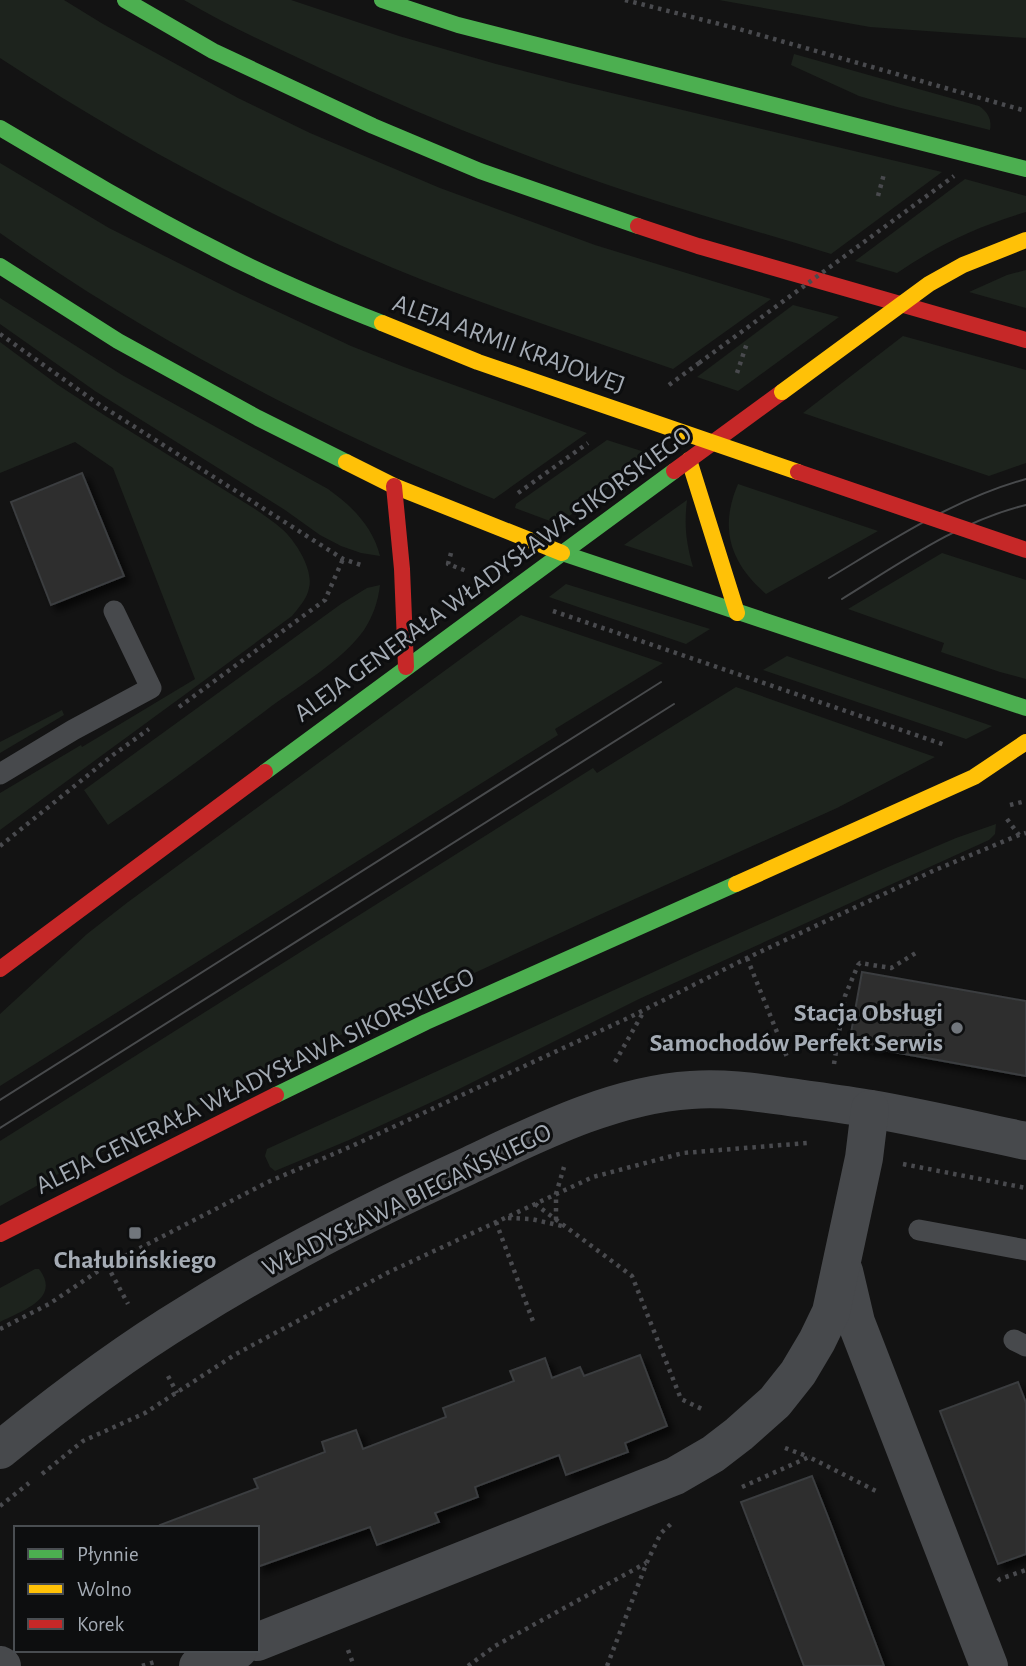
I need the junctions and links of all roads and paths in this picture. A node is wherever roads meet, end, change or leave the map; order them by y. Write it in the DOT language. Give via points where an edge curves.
graph roads {
  1 [pos="125,0"];
  2 [pos="382,0"];
  3 [pos="625,0"];
  4 [pos="1026,111"];
  5 [pos="0,128"];
  6 [pos="887,163"];
  7 [pos="1026,169"];
  8 [pos="954,176"];
  9 [pos="878,196"];
  10 [pos="1026,240"];
  11 [pos="0,266"];
  12 [pos="0,334"];
  13 [pos="1026,340"];
  14 [pos="747,343"];
  15 [pos="699,363"];
  16 [pos="736,376"];
  17 [pos="689,460"];
  18 [pos="394,486"];
  19 [pos="1026,550"];
  20 [pos="562,553"];
  21 [pos="343,559"];
  22 [pos="114,611"];
  23 [pos="737,613"];
  24 [pos="406,667"];
  25 [pos="1026,708"];
  26 [pos="1026,742"];
  27 [pos="0,774"];
  28 [pos="1007,819"];
  29 [pos="1026,834"];
  30 [pos="1019,835"];
  31 [pos="919,951"];
  32 [pos="747,958"];
  33 [pos="0,969"];
  34 [pos="792,1068"];
  35 [pos="832,1076"];
  36 [pos="870,1109"];
  37 [pos="1026,1141"];
  38 [pos="864,1158"];
  39 [pos="1026,1188"];
  40 [pos="535,1204"];
  41 [pos="505,1218"];
  42 [pos="496,1222"];
  43 [pos="566,1227"];
  44 [pos="919,1230"];
  45 [pos="0,1234"];
  46 [pos="1026,1250"];
  47 [pos="842,1259"];
  48 [pos="534,1324"];
  49 [pos="0,1329"];
  50 [pos="744,1430"];
  51 [pos="0,1450"];
  52 [pos="809,1457"];
  53 [pos="42,1474"];
  54 [pos="31,1482"];
  55 [pos="739,1488"];
  56 [pos="885,1495"];
  57 [pos="0,1506"];
  58 [pos="677,1518"];
  59 [pos="647,1562"];
  60 [pos="259,1642"];
  61 [pos="233,1652"];
  62 [pos="198,1666"];
  63 [pos="468,1666"];
  64 [pos="607,1666"];
  65 [pos="989,1666"];
  1 -- 13 [label="main road" via="213,51 480,171 698,246"];
  2 -- 7 [label="main road" via="458,25"];
  3 -- 4 [label="path"];
  5 -- 19 [label="main road, ALEJA ARMII KRAJOWEJ, bridge" via="216,250 349,311 478,362"];
  6 -- 9 [label="path"];
  8 -- 15 [label="path, bridge"];
  10 -- 17 [label="main road, ALEJA GENERAŁA WŁADYSŁAWA SIKORSKIEGO, bridge" via="929,284"];
  11 -- 18 [label="main road" via="118,341"];
  12 -- 21 [label="path" via="97,403"];
  14 -- 16 [label="path"];
  17 -- 20 [label="main road, ALEJA GENERAŁA WŁADYSŁAWA SIKORSKIEGO"];
  17 -- 23 [label="main road"];
  18 -- 20 [label="main road"];
  18 -- 24 [label="main road"];
  20 -- 23 [label="main road"];
  20 -- 24 [label="main road, ALEJA GENERAŁA WŁADYSŁAWA SIKORSKIEGO"];
  22 -- 27 [label="lane" via="151,688"];
  23 -- 25 [label="main road"];
  24 -- 33 [label="main road, ALEJA GENERAŁA WŁADYSŁAWA SIKORSKIEGO"];
  26 -- 45 [label="main road, ALEJA GENERAŁA WŁADYSŁAWA SIKORSKIEGO" via="974,777 426,1022"];
  28 -- 30 [label="path"];
  29 -- 30 [label="path"];
  30 -- 32 [label="path"];
  31 -- 35 [label="path" via="891,968 858,965 845,996"];
  32 -- 34 [label="path"];
  32 -- 49 [label="path" via="628,1018 268,1182 107,1265 49,1304"];
  36 -- 37 [label="street, WŁADYSŁAWA BIEGAŃSKIEGO"];
  36 -- 38 [label="street"];
  36 -- 51 [label="street, WŁADYSŁAWA BIEGAŃSKIEGO" via="743,1090 691,1090 640,1097 592,1112 365,1215 231,1289 136,1347"];
  38 -- 39 [label="path"];
  38 -- 40 [label="path" via="822,1142 682,1153 593,1177"];
  38 -- 47 [label="street"];
  40 -- 41 [label="path"];
  40 -- 43 [label="path"];
  41 -- 42 [label="path"];
  41 -- 43 [label="path"];
  42 -- 48 [label="path"];
  42 -- 53 [label="path" via="389,1272 236,1354 145,1413 83,1441"];
  43 -- 50 [label="path" via="632,1276 681,1399"];
  44 -- 46 [label="lane"];
  47 -- 50 [label="street" via="831,1312 817,1341 775,1402"];
  47 -- 65 [label="street" via="856,1322"];
  50 -- 52 [label="path"];
  50 -- 60 [label="street" via="675,1476"];
  52 -- 55 [label="path"];
  52 -- 56 [label="path"];
  54 -- 57 [label="path"];
  58 -- 59 [label="path" via="660,1531"];
  59 -- 63 [label="path" via="495,1646"];
  59 -- 64 [label="path"];
  61 -- 62 [label="street"];
}
